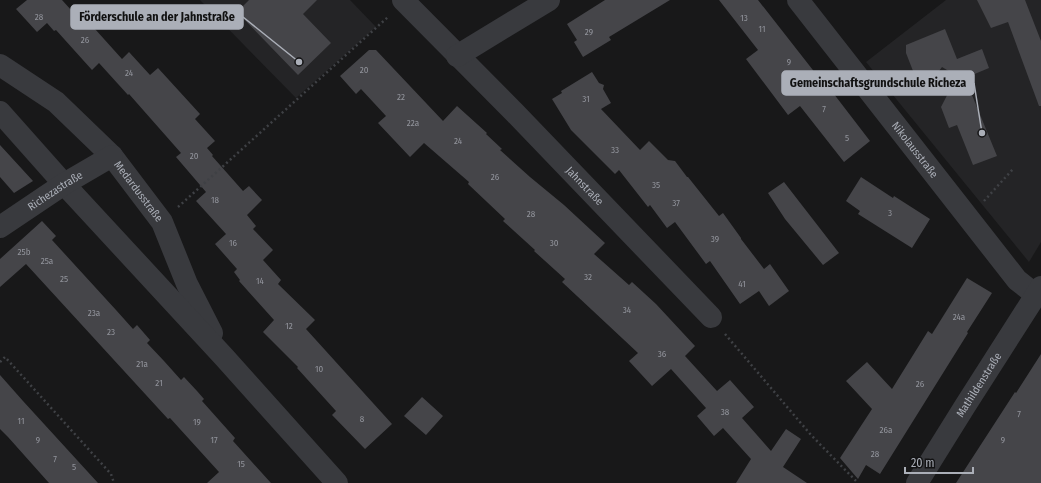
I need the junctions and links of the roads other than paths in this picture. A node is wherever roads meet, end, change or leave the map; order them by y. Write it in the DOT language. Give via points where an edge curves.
graph roads {
  1 [pos="549,0"];
  2 [pos="798,0"];
  3 [pos="404,1"];
  4 [pos="457,56"];
  5 [pos="0,66"];
  6 [pos="0,112"];
  7 [pos="112,156"];
  8 [pos="64,184"];
  9 [pos="0,227"];
  10 [pos="1039,291"];
  11 [pos="711,317"];
  12 [pos="224,358"];
  13 [pos="337,483"];
  14 [pos="917,483"];
  1 -- 4 [label="street"];
  2 -- 10 [label="street, Nikolausstraße" via="1017,280"];
  3 -- 4 [label="street, Jahnstraße"];
  4 -- 11 [label="street, Jahnstraße"];
  5 -- 7 [label="street, Medardusstraße" via="56,102"];
  6 -- 8 [label="street, Medardusstraße"];
  7 -- 8 [label="street, Richezastraße"];
  7 -- 12 [label="street, Medardusstraße" via="162,222 187,284"];
  8 -- 9 [label="street, Richezastraße"];
  8 -- 12 [label="street, Medardusstraße"];
  10 -- 14 [label="street, Mathildenstraße"];
  12 -- 13 [label="street, Medardusstraße"];
}
